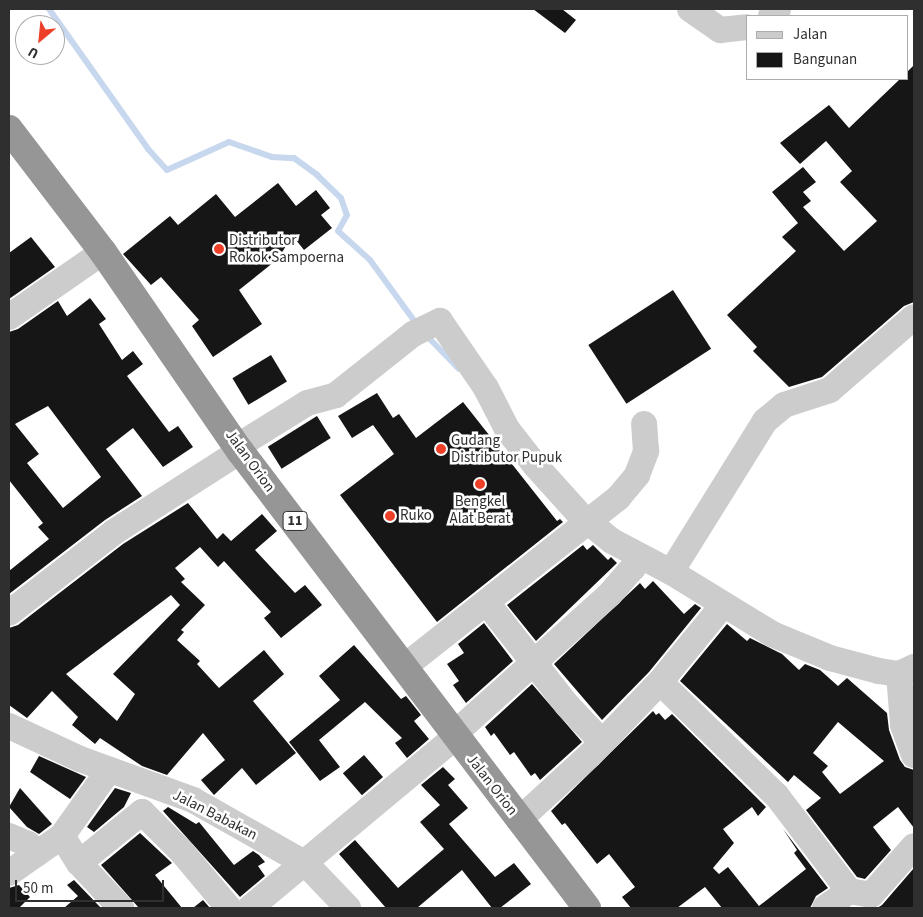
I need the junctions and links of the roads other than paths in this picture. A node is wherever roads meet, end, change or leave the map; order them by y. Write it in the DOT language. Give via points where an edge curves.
graph roads {
  1 [pos="690,9"];
  2 [pos="746,27"];
  3 [pos="9,129"];
  4 [pos="103,252"];
  5 [pos="9,317"];
  6 [pos="914,317"];
  7 [pos="644,424"];
  8 [pos="239,448"];
  9 [pos="585,526"];
  10 [pos="637,561"];
  11 [pos="671,572"];
  12 [pos="487,603"];
  13 [pos="720,609"];
  14 [pos="9,613"];
  15 [pos="535,662"];
  16 [pos="404,667"];
  17 [pos="903,675"];
  18 [pos="660,682"];
  19 [pos="9,726"];
  20 [pos="454,736"];
  21 [pos="602,742"];
  22 [pos="914,755"];
  23 [pos="109,770"];
  24 [pos="520,820"];
  25 [pos="9,836"];
  26 [pos="62,836"];
  27 [pos="913,851"];
  28 [pos="36,854"];
  29 [pos="79,863"];
  30 [pos="306,864"];
  31 [pos="9,873"];
  32 [pos="848,891"];
  33 [pos="339,906"];
  34 [pos="121,908"];
  35 [pos="228,908"];
  36 [pos="250,908"];
  37 [pos="587,908"];
  38 [pos="825,908"];
  1 -- 2 [label="street" via="720,30"];
  3 -- 4 [label="highway, Jalan Orion / 11"];
  4 -- 5 [label="street"];
  4 -- 8 [label="highway, Jalan Orion / 11"];
  6 -- 11 [label="street" via="830,390 784,405 770,417 757,432"];
  7 -- 9 [label="street" via="646,451 636,474 618,498"];
  8 -- 9 [label="street" via="307,403 336,395 423,329 440,321 486,388 507,429"];
  8 -- 14 [label="street" via="114,532"];
  8 -- 16 [label="highway, Jalan Orion / 11"];
  9 -- 10 [label="street"];
  9 -- 12 [label="street"];
  10 -- 11 [label="street"];
  10 -- 15 [label="street" via="610,594"];
  11 -- 13 [label="street"];
  12 -- 15 [label="street"];
  12 -- 16 [label="street"];
  13 -- 17 [label="street" via="830,658"];
  13 -- 18 [label="street"];
  15 -- 20 [label="street"];
  15 -- 21 [label="street" via="566,705"];
  16 -- 20 [label="highway, Jalan Orion / 11"];
  17 -- 22 [label="street" via="903,725"];
  18 -- 21 [label="street"];
  18 -- 32 [label="street" via="777,796"];
  19 -- 23 [label="street, Jalan Babakan"];
  20 -- 24 [label="highway, Jalan Orion / 11"];
  20 -- 30 [label="street"];
  21 -- 24 [label="street"];
  23 -- 26 [label="street"];
  23 -- 30 [label="street, Jalan Babakan" via="193,800"];
  24 -- 37 [label="highway, Jalan Orion / 11"];
  25 -- 28 [label="street" via="22,840"];
  26 -- 28 [label="street"];
  26 -- 29 [label="street"];
  27 -- 32 [label="street" via="870,895"];
  28 -- 31 [label="street"];
  29 -- 34 [label="street"];
  29 -- 35 [label="street" via="142,812 181,851"];
  30 -- 33 [label="street, Jalan Babakan"];
  30 -- 36 [label="street"];
  32 -- 38 [label="street"];
}
